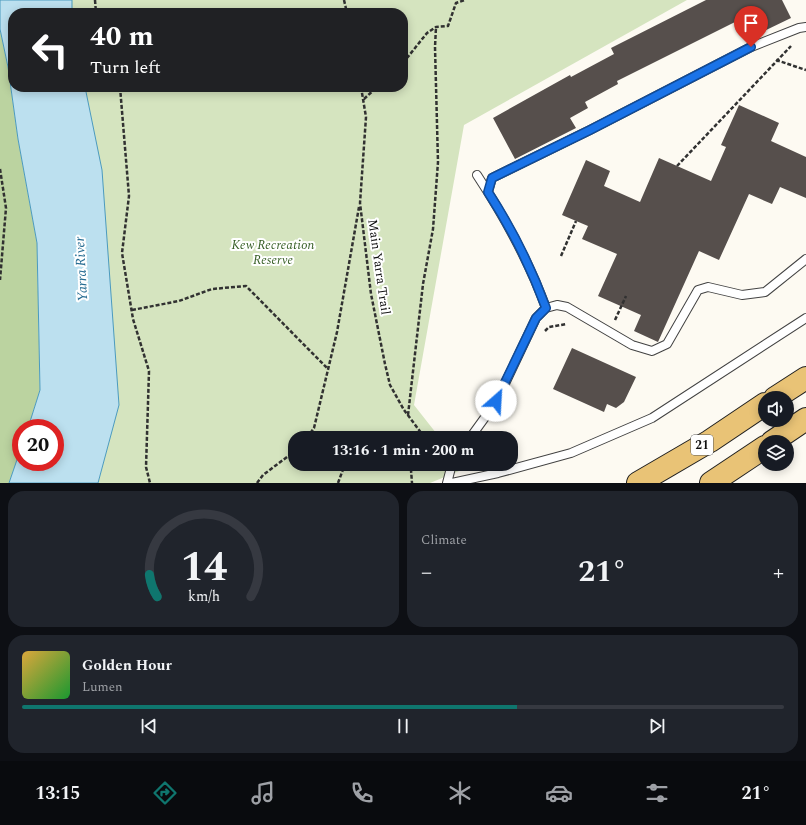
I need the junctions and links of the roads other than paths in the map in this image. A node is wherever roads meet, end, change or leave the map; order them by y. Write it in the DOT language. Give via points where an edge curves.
graph roads {
  1 [pos="806,27"];
  2 [pos="477,175"];
  3 [pos="488,192"];
  4 [pos="806,259"];
  5 [pos="546,308"];
  6 [pos="806,318"];
  7 [pos="806,378"];
  8 [pos="786,391"];
  9 [pos="758,409"];
  10 [pos="806,419"];
  11 [pos="475,431"];
  12 [pos="782,435"];
  13 [pos="758,452"];
  14 [pos="450,471"];
  15 [pos="447,483"];
  16 [pos="452,483"];
  17 [pos="638,483"];
  18 [pos="711,483"];
  1 -- 3 [label="lane" via="751,47 492,178"];
  2 -- 3 [label="lane"];
  3 -- 5 [label="lane" via="505,218 532,271"];
  4 -- 5 [label="lane" via="765,292 742,295 708,287 698,290 667,344 652,351 632,345 567,307 557,305"];
  5 -- 11 [label="lane" via="536,318 492,409"];
  6 -- 16 [label="lane" via="652,418 571,453"];
  7 -- 8 [label="main road"];
  9 -- 17 [label="main road, 21" via="710,441"];
  10 -- 12 [label="main road"];
  13 -- 18 [label="main road"];
  14 -- 15 [label="lane"];
}
